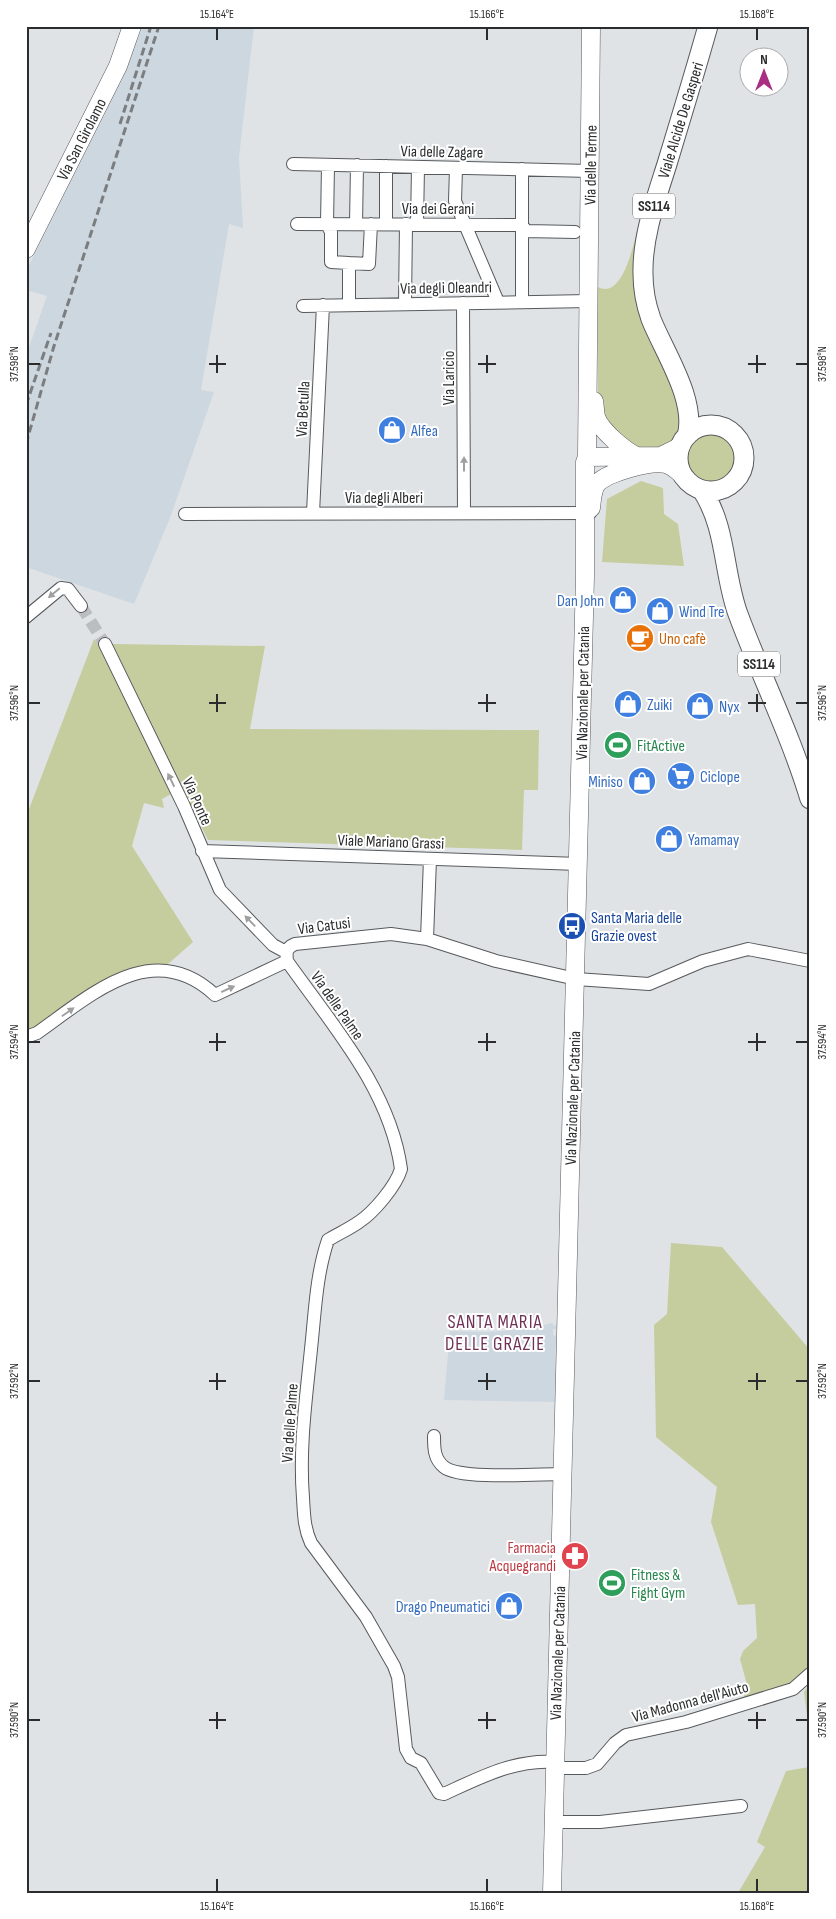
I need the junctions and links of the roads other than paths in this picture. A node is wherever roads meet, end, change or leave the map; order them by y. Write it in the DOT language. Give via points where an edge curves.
graph roads {
  1 [pos="132,26"];
  2 [pos="591,26"];
  3 [pos="708,26"];
  4 [pos="293,164"];
  5 [pos="328,164"];
  6 [pos="357,165"];
  7 [pos="386,166"];
  8 [pos="418,167"];
  9 [pos="456,168"];
  10 [pos="522,170"];
  11 [pos="590,171"];
  12 [pos="297,224"];
  13 [pos="327,224"];
  14 [pos="356,224"];
  15 [pos="371,224"];
  16 [pos="386,224"];
  17 [pos="412,224"];
  18 [pos="465,224"];
  19 [pos="522,225"];
  20 [pos="575,232"];
  21 [pos="26,250"];
  22 [pos="349,263"];
  23 [pos="522,301"];
  24 [pos="464,302"];
  25 [pos="498,302"];
  26 [pos="590,303"];
  27 [pos="405,304"];
  28 [pos="323,305"];
  29 [pos="349,305"];
  30 [pos="303,306"];
  31 [pos="680,385"];
  32 [pos="713,425"];
  33 [pos="684,441"];
  34 [pos="587,457"];
  35 [pos="634,463"];
  36 [pos="682,475"];
  37 [pos="728,487"];
  38 [pos="702,490"];
  39 [pos="313,513"];
  40 [pos="464,513"];
  41 [pos="587,513"];
  42 [pos="185,514"];
  43 [pos="719,525"];
  44 [pos="81,606"];
  45 [pos="26,617"];
  46 [pos="105,644"];
  47 [pos="810,799"];
  48 [pos="202,851"];
  49 [pos="430,859"];
  50 [pos="579,864"];
  51 [pos="427,938"];
  52 [pos="286,956"];
  53 [pos="810,961"];
  54 [pos="576,979"];
  55 [pos="26,1037"];
  56 [pos="434,1436"];
  57 [pos="562,1474"];
  58 [pos="810,1674"];
  59 [pos="554,1765"];
  60 [pos="741,1806"];
  61 [pos="553,1822"];
  62 [pos="552,1893"];
  1 -- 21 [label="main road, Via San Girolamo" via="118,66"];
  2 -- 11 [label="main road, Via delle Terme"];
  3 -- 31 [label="main road, Viale Alcide De Gasperi / SS114" via="654,205 644,252 644,290 650,318"];
  4 -- 5 [label="street, Via delle Zagare"];
  5 -- 6 [label="street, Via delle Zagare"];
  5 -- 13 [label="street"];
  6 -- 7 [label="street, Via delle Zagare"];
  6 -- 14 [label="street"];
  7 -- 8 [label="street, Via delle Zagare"];
  7 -- 16 [label="street"];
  8 -- 9 [label="street, Via delle Zagare"];
  8 -- 17 [label="street"];
  9 -- 10 [label="street, Via delle Zagare"];
  9 -- 18 [label="street" via="455,201"];
  10 -- 11 [label="street, Via delle Zagare"];
  10 -- 19 [label="street"];
  11 -- 26 [label="main road, Via delle Terme"];
  12 -- 13 [label="street, Via dei Gerani"];
  13 -- 14 [label="street, Via dei Gerani"];
  13 -- 22 [label="street" via="331,232 331,262"];
  14 -- 15 [label="street, Via dei Gerani"];
  15 -- 16 [label="street, Via dei Gerani"];
  15 -- 22 [label="street" via="369,264"];
  16 -- 17 [label="street, Via dei Gerani"];
  17 -- 18 [label="street, Via dei Gerani"];
  17 -- 27 [label="street"];
  18 -- 19 [label="street, Via dei Gerani"];
  18 -- 25 [label="street"];
  19 -- 20 [label="street, Via dei Gerani" via="526,232"];
  19 -- 23 [label="street"];
  22 -- 29 [label="street"];
  23 -- 25 [label="street, Via degli Oleandri"];
  23 -- 26 [label="street, Via degli Oleandri"];
  24 -- 25 [label="street, Via degli Oleandri"];
  24 -- 27 [label="street, Via degli Oleandri"];
  40 -- 24 [label="street, Via Laricio, one-way"];
  26 -- 34 [label="main road, Via Nazionale per Catania"];
  26 -- 35 [label="main road" via="594,324 597,419"];
  27 -- 29 [label="street, Via degli Oleandri"];
  28 -- 29 [label="street, Via degli Oleandri"];
  28 -- 30 [label="street, Via degli Oleandri"];
  28 -- 39 [label="street, Via Betulla"];
  31 -- 32 [label="main road" via="696,411"];
  31 -- 33 [label="main road" via="689,414 689,428"];
  32 -- 33 [label="main road" via="694,430"];
  32 -- 37 [label="main road" via="738,438 744,455 741,474"];
  33 -- 35 [label="main road" via="661,456"];
  33 -- 36 [label="main road" via="678,455"];
  34 -- 35 [label="main road" via="597,464"];
  34 -- 41 [label="main road, Via Nazionale per Catania"];
  35 -- 36 [label="main road" via="665,464"];
  35 -- 41 [label="main road" via="601,480 593,492"];
  36 -- 38 [label="main road"];
  37 -- 38 [label="main road" via="711,492"];
  37 -- 43 [label="main road" via="720,508"];
  38 -- 43 [label="main road"];
  39 -- 40 [label="street, Via degli Alberi"];
  39 -- 42 [label="street, Via degli Alberi"];
  40 -- 41 [label="street, Via degli Alberi"];
  41 -- 50 [label="main road, Via Nazionale per Catania"];
  43 -- 47 [label="main road, SS114" via="738,613 797,758"];
  44 -- 45 [label="street, one-way" via="68,589 61,588"];
  48 -- 46 [label="street, Via Ponte, one-way" via="184,806"];
  48 -- 49 [label="street, Viale Mariano Grassi"];
  52 -- 48 [label="street, Via Ponte, one-way" via="220,890"];
  49 -- 50 [label="street, Viale Mariano Grassi"];
  49 -- 51 [label="street"];
  50 -- 54 [label="main road, Via Nazionale per Catania"];
  51 -- 52 [label="street, Via Catusi" via="391,934 295,944 288,947"];
  51 -- 54 [label="street, Via Catusi" via="496,961"];
  55 -- 52 [label="street, Via Catusi, one-way" via="37,1033 106,985 139,972 170,970 192,977 215,995"];
  52 -- 59 [label="street, Via delle Palme" via="369,1078 389,1120 401,1169 378,1205 360,1222 328,1240 325,1248 316,1290 304,1416 301,1475 306,1533 366,1617 394,1666 406,1750 411,1758 421,1763 439,1793 444,1794 492,1772 521,1764"];
  53 -- 54 [label="street, Via Catusi" via="748,949 703,961 649,984"];
  54 -- 57 [label="main road, Via Nazionale per Catania"];
  56 -- 57 [label="street" via="434,1452 450,1471"];
  57 -- 59 [label="main road, Via Nazionale per Catania"];
  58 -- 59 [label="street, Via Madonna dell'Aiuto" via="793,1689 686,1722 626,1735 597,1764 586,1768"];
  59 -- 61 [label="main road, Via Nazionale per Catania"];
  60 -- 61 [label="street" via="600,1822"];
  61 -- 62 [label="main road, Via Nazionale per Catania"];
}
